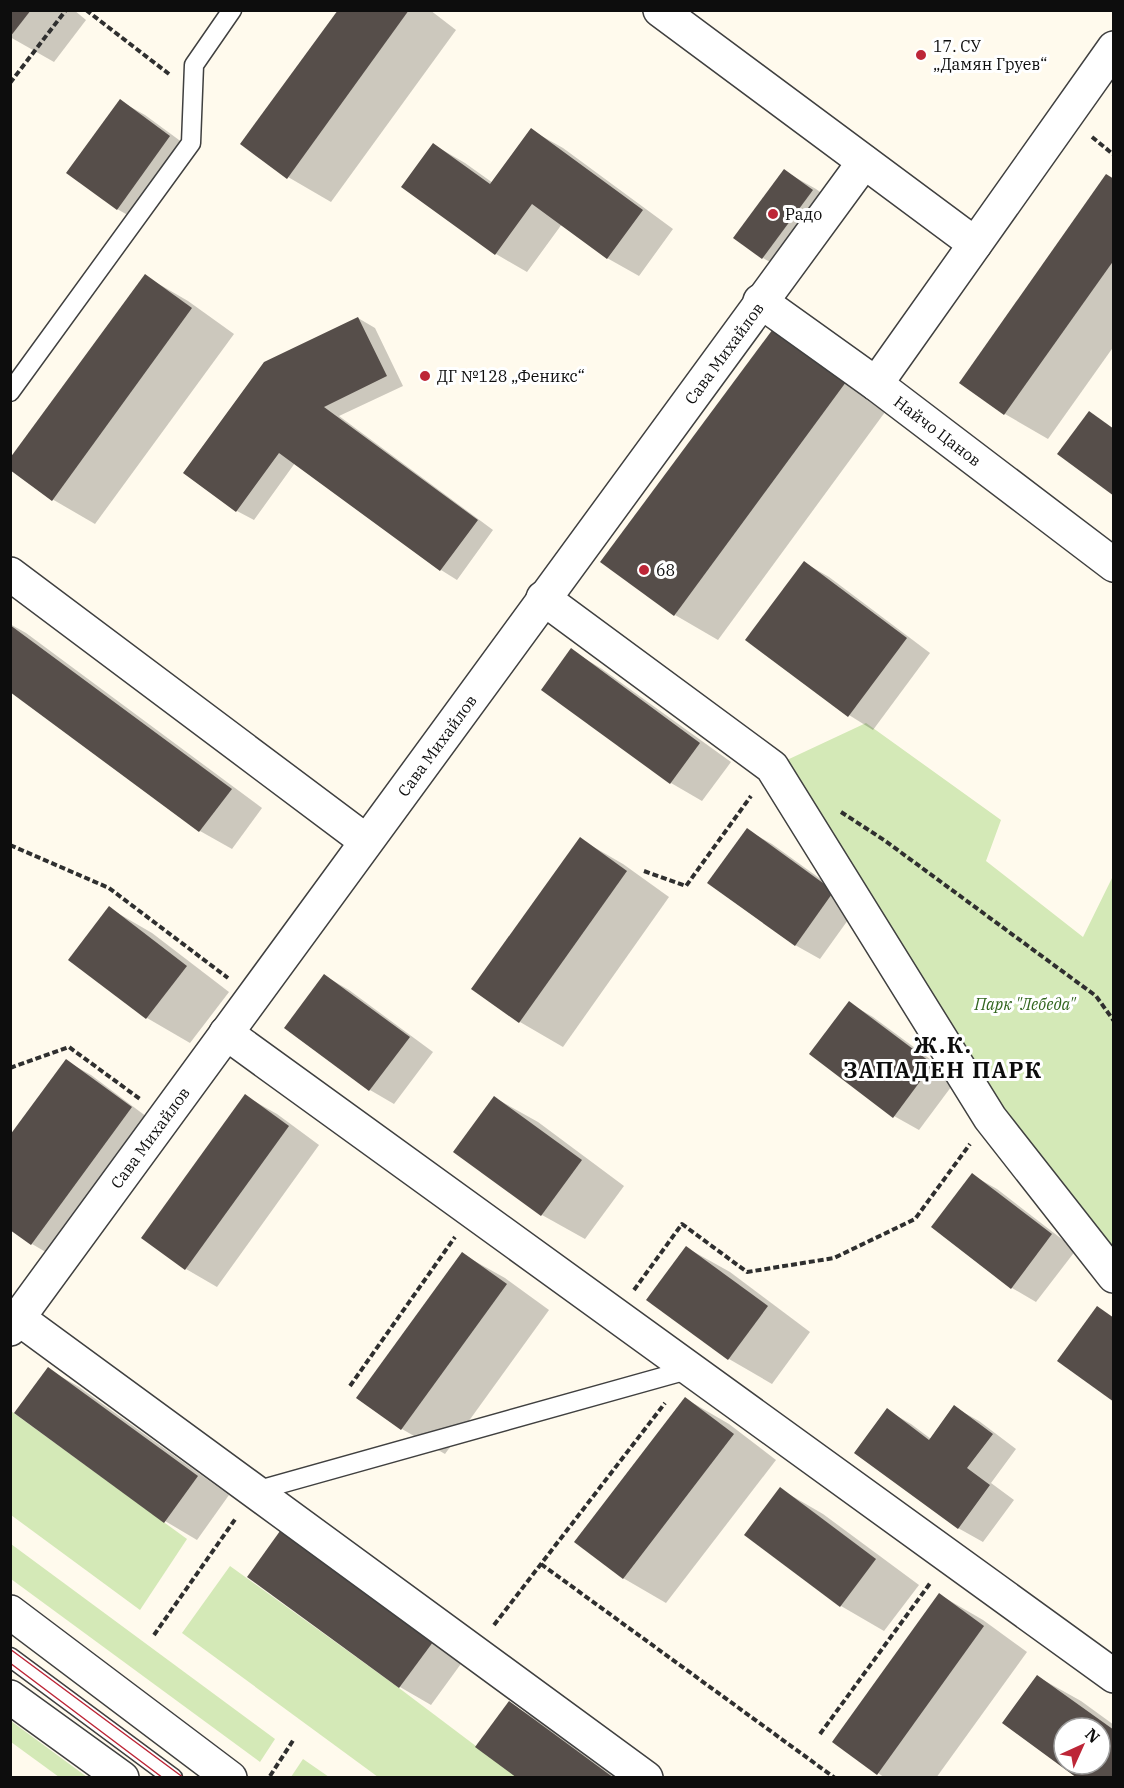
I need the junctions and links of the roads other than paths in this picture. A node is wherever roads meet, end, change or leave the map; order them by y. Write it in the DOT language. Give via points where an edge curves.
graph roads {
  1 [pos="232,10"];
  2 [pos="660,10"];
  3 [pos="1113,48"];
  4 [pos="864,162"];
  5 [pos="975,244"];
  6 [pos="760,301"];
  7 [pos="876,384"];
  8 [pos="10,392"];
  9 [pos="1113,565"];
  10 [pos="10,574"];
  11 [pos="543,598"];
  12 [pos="366,841"];
  13 [pos="226,1033"];
  14 [pos="1113,1276"];
  15 [pos="13,1320"];
  16 [pos="691,1369"];
  17 [pos="255,1491"];
  18 [pos="10,1612"];
  19 [pos="10,1657"];
  20 [pos="1113,1676"];
  21 [pos="10,1697"];
  22 [pos="122,1778"];
  23 [pos="173,1778"];
  24 [pos="230,1778"];
  25 [pos="646,1778"];
  1 -- 8 [label="lane" via="194,65 191,142"];
  2 -- 4 [label="street"];
  3 -- 5 [label="street"];
  4 -- 5 [label="street"];
  4 -- 6 [label="street, Сава Михайлов"];
  5 -- 7 [label="street"];
  6 -- 7 [label="street, Найчо Цанов"];
  6 -- 11 [label="street, Сава Михайлов"];
  7 -- 9 [label="street, Найчо Цанов"];
  10 -- 12 [label="street"];
  11 -- 12 [label="street, Сава Михайлов"];
  11 -- 14 [label="street" via="772,767 990,1118"];
  12 -- 13 [label="street, Сава Михайлов"];
  13 -- 15 [label="street, Сава Михайлов"];
  13 -- 16 [label="street"];
  15 -- 17 [label="street"];
  16 -- 17 [label="lane"];
  16 -- 20 [label="street"];
  17 -- 25 [label="street"];
  18 -- 24 [label="street"];
  19 -- 23 [label="lane"];
  21 -- 22 [label="street"];
}
